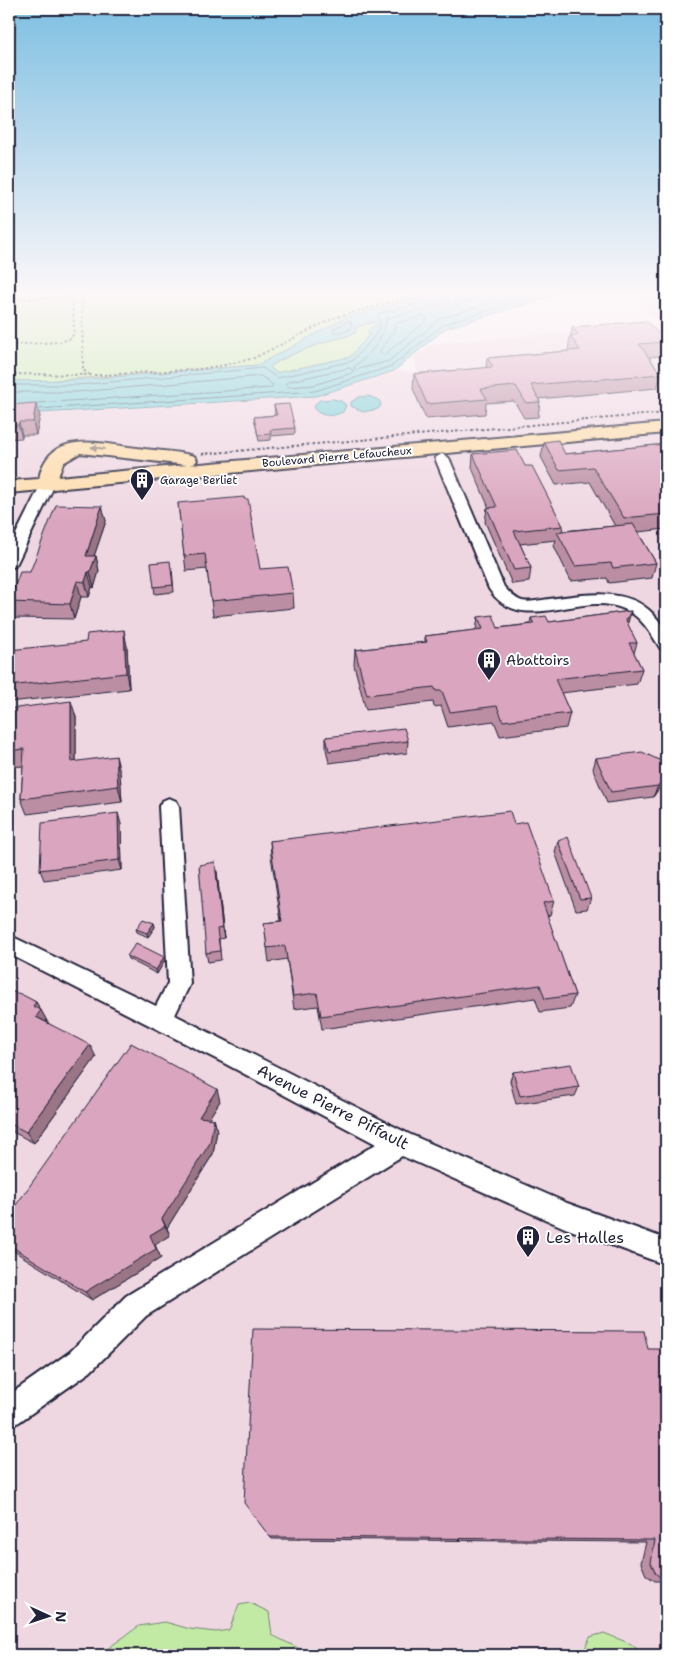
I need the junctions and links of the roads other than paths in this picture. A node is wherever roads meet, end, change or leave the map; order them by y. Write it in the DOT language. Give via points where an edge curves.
graph roads {
  1 [pos="666,421"];
  2 [pos="666,428"];
  3 [pos="209,458"];
  4 [pos="442,458"];
  5 [pos="9,479"];
  6 [pos="48,479"];
  7 [pos="9,487"];
  8 [pos="9,563"];
  9 [pos="666,644"];
  10 [pos="169,806"];
  11 [pos="9,944"];
  12 [pos="161,1020"];
  13 [pos="400,1142"];
  14 [pos="666,1252"];
  15 [pos="9,1412"];
  1 -- 3 [label="main road, Boulevard Pierre Lefaucheux"];
  2 -- 6 [label="main road, Boulevard Pierre Lefaucheux"];
  3 -- 6 [label="main road, Boulevard Pierre Lefaucheux"];
  3 -- 6 [label="main road, one-way" via="176,460 80,447 56,457"];
  4 -- 9 [label="street" via="497,589 508,600 522,606 611,599 626,602 647,615"];
  5 -- 6 [label="main road, Boulevard Pierre Lefaucheux"];
  6 -- 7 [label="main road, Boulevard Pierre Lefaucheux"];
  6 -- 8 [label="street"];
  10 -- 12 [label="street" via="179,984"];
  11 -- 12 [label="street, Avenue Pierre Piffault"];
  12 -- 13 [label="street, Avenue Pierre Piffault"];
  13 -- 14 [label="street, Avenue Pierre Piffault" via="565,1215"];
  13 -- 15 [label="street" via="136,1306 80,1362"];
}
